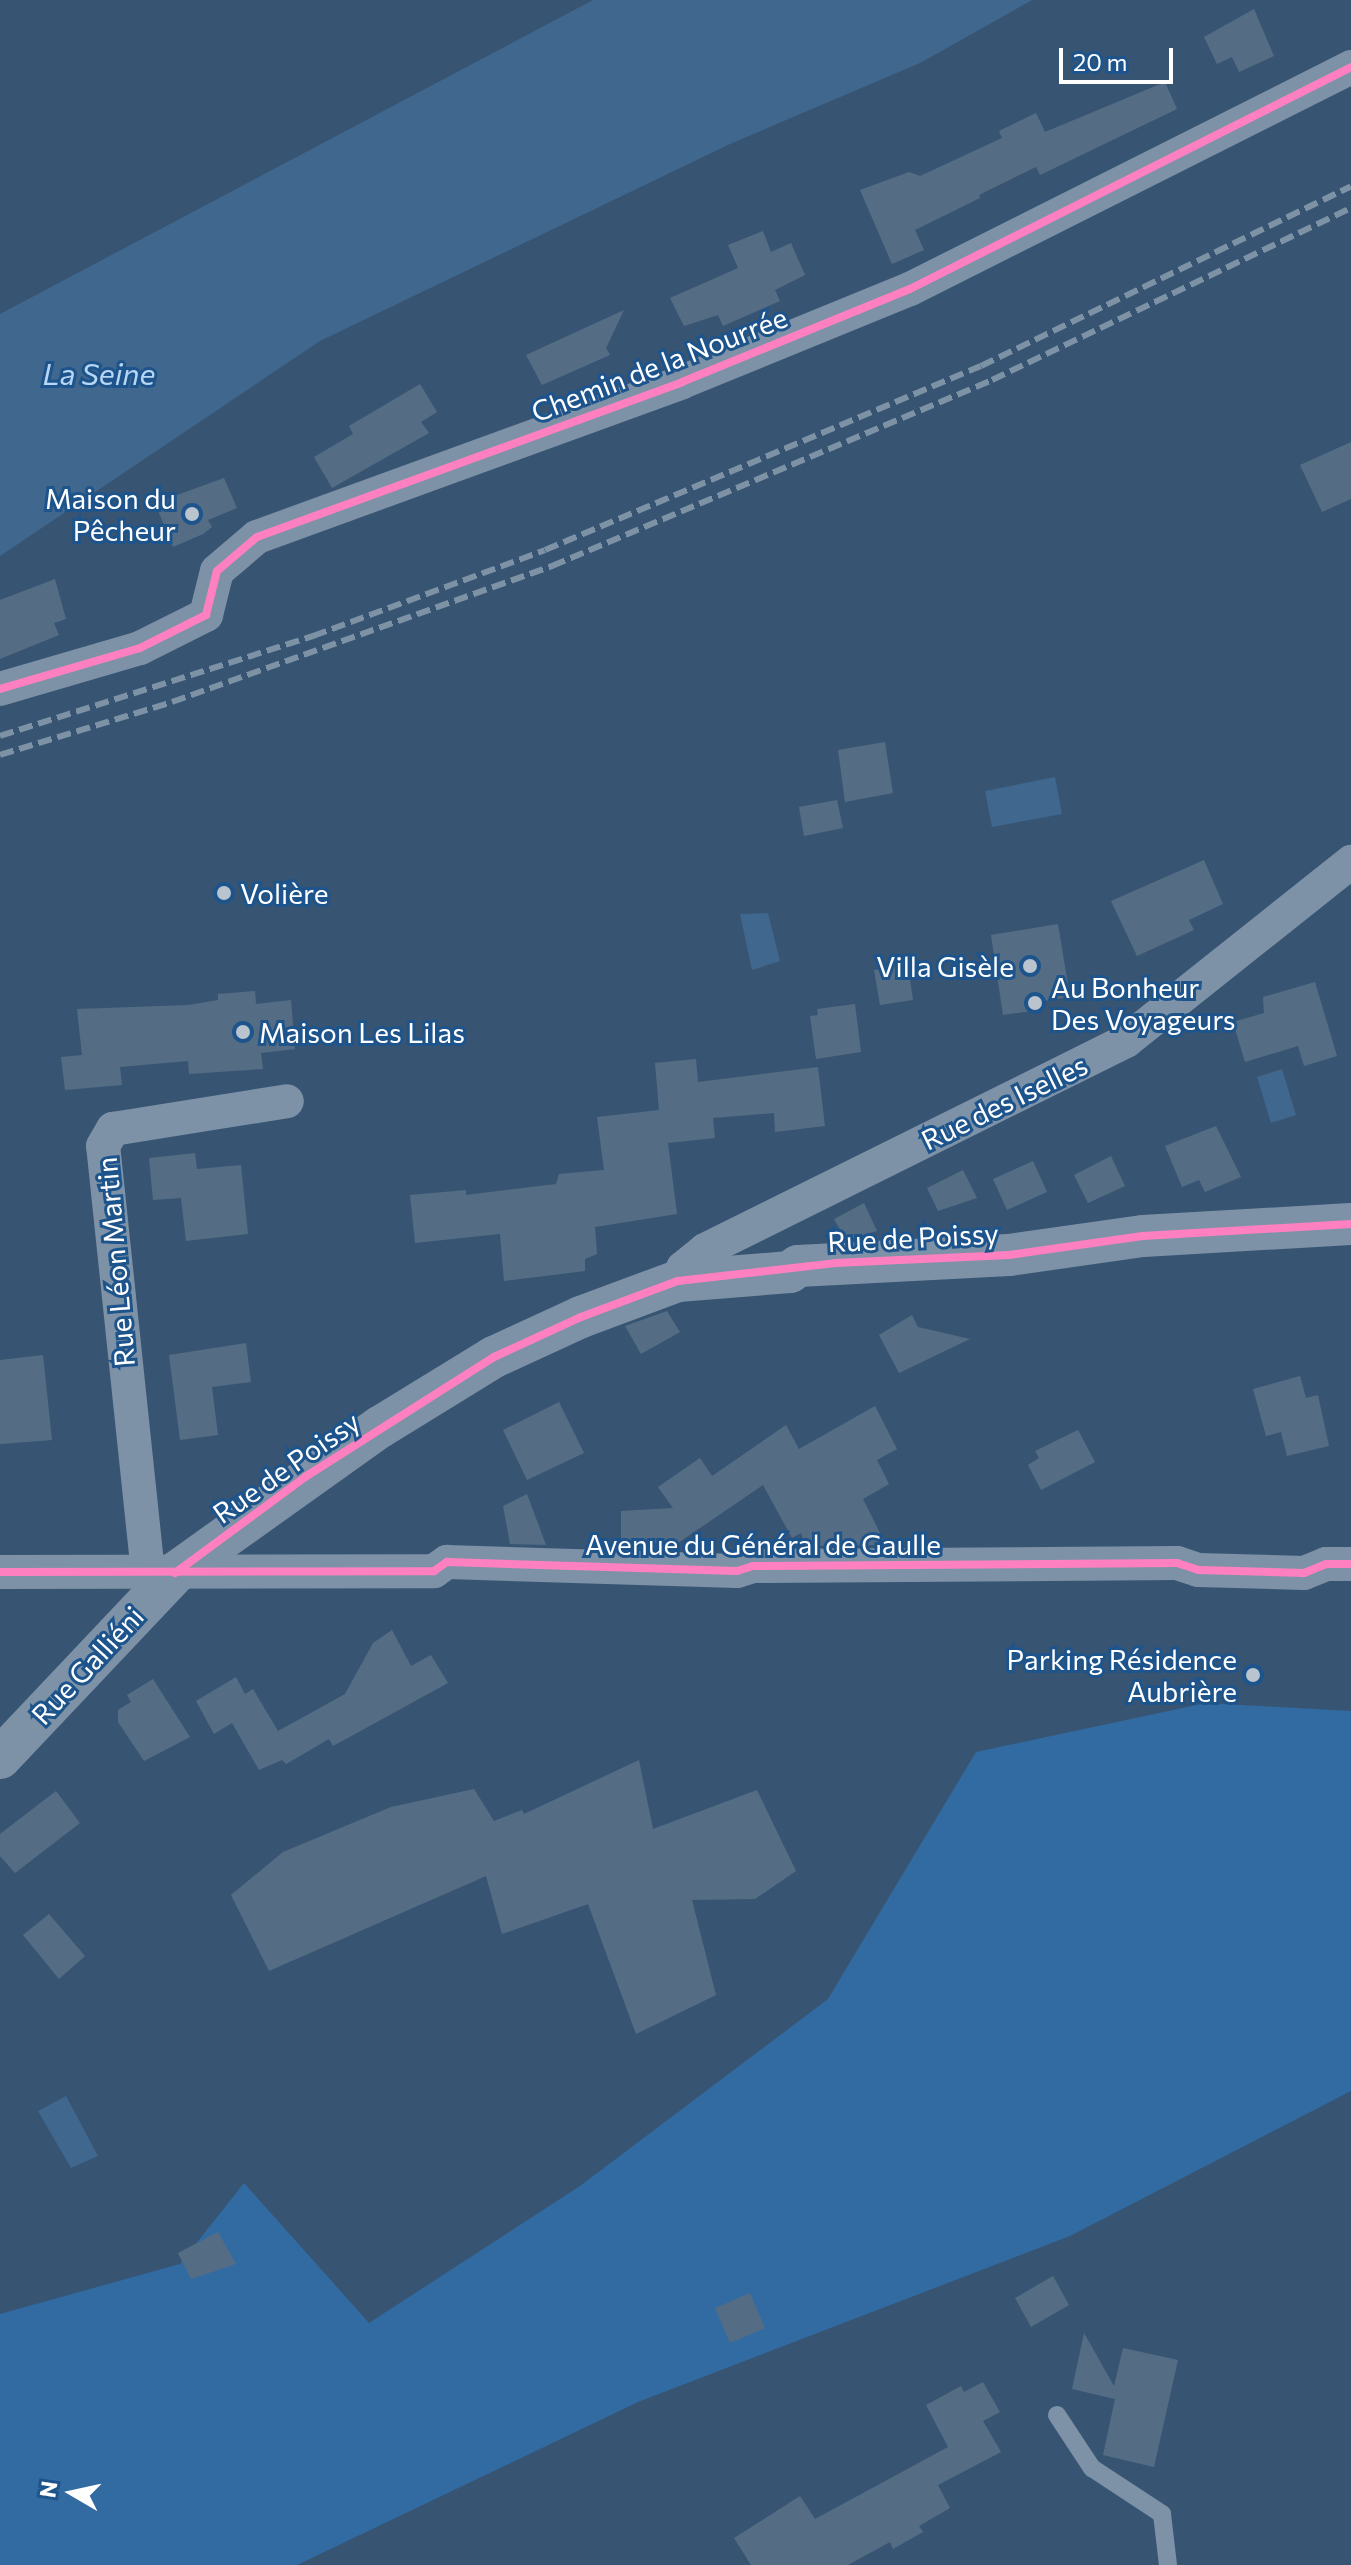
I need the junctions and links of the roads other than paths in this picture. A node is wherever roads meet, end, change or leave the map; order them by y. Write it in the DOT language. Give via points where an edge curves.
graph roads {
  1 [pos="1351,67"];
  2 [pos="0,689"];
  3 [pos="1351,862"];
  4 [pos="287,1101"];
  5 [pos="1351,1224"];
  6 [pos="678,1281"];
  7 [pos="1351,1564"];
  8 [pos="0,1572"];
  9 [pos="162,1573"];
  10 [pos="0,1758"];
  11 [pos="1057,2415"];
  12 [pos="1168,2565"];
  1 -- 2 [label="street, Chemin de la Nourrée" via="910,289 682,382 257,537 217,571 206,615 140,648"];
  3 -- 6 [label="street, Rue des Iselles" via="1126,1041 705,1250 683,1268"];
  4 -- 9 [label="street, Rue Léon Martin" via="113,1129 103,1146"];
  5 -- 6 [label="street, Rue de Poissy" via="1143,1236 1009,1255 835,1263"];
  6 -- 9 [label="street, Rue de Poissy" via="494,1357"];
  7 -- 9 [label="street, Avenue du Général de Gaulle" via="1326,1564 1304,1573 1198,1570 1177,1563 753,1566 737,1571 447,1562 434,1571"];
  8 -- 9 [label="street, Avenue du Général de Gaulle"];
  9 -- 10 [label="street, Rue Galliéni"];
  11 -- 12 [label="lane" via="1092,2468 1162,2514"];
}
